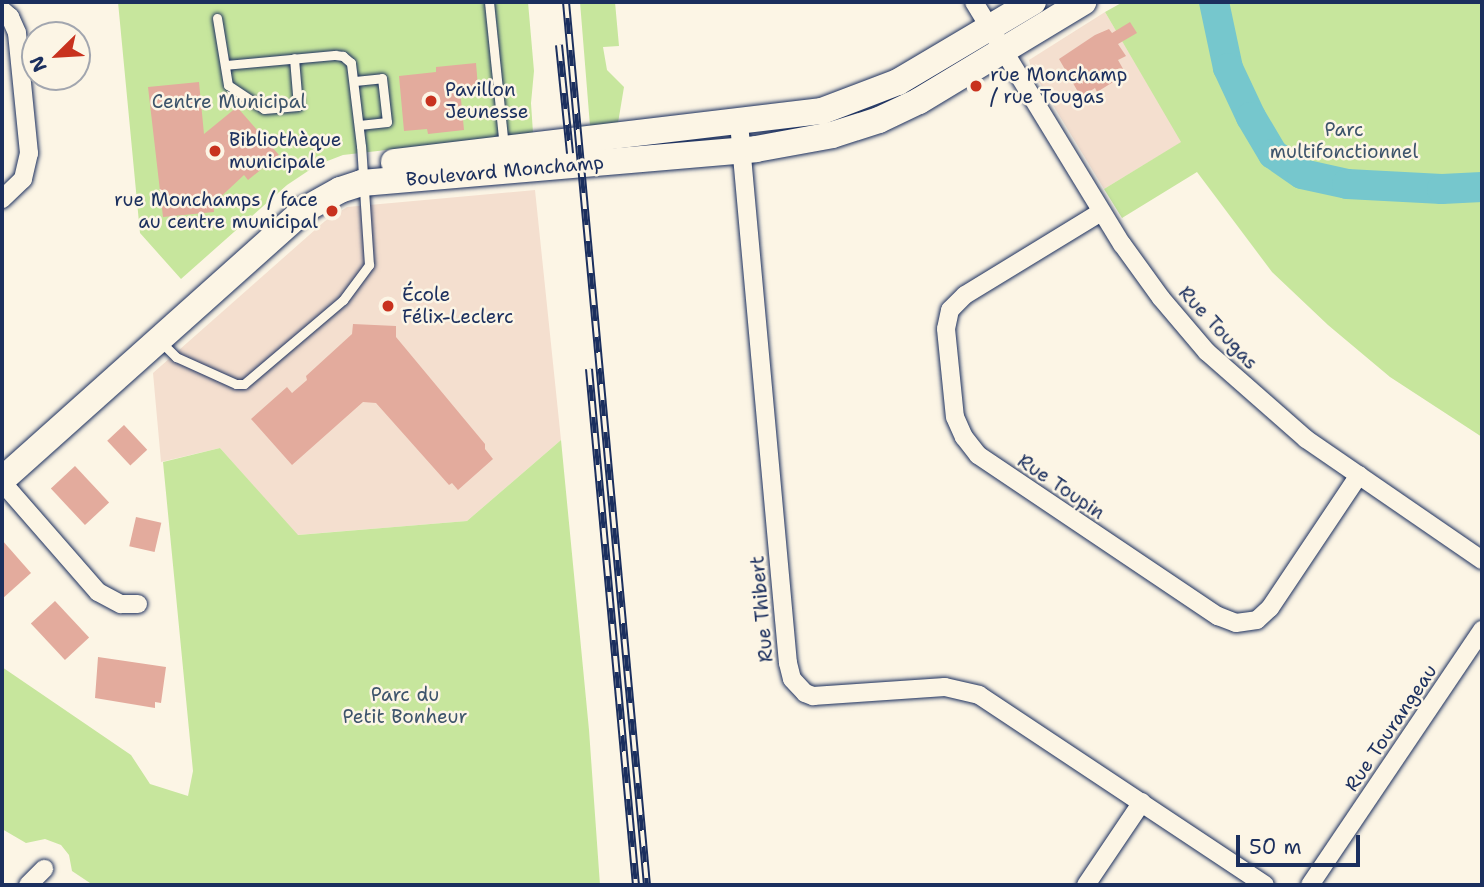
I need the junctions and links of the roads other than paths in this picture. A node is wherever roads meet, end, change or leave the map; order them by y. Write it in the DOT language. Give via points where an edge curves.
graph roads {
  1 [pos="489,2"];
  2 [pos="974,2"];
  3 [pos="1033,2"];
  4 [pos="1083,2"];
  5 [pos="2,10"];
  6 [pos="217,18"];
  7 [pos="997,39"];
  8 [pos="294,58"];
  9 [pos="225,65"];
  10 [pos="355,81"];
  11 [pos="739,123"];
  12 [pos="359,125"];
  13 [pos="504,149"];
  14 [pos="741,150"];
  15 [pos="361,175"];
  16 [pos="2,198"];
  17 [pos="1101,212"];
  18 [pos="159,340"];
  19 [pos="2,458"];
  20 [pos="1359,475"];
  21 [pos="2,481"];
  22 [pos="1482,559"];
  23 [pos="138,604"];
  24 [pos="1482,629"];
  25 [pos="1142,802"];
  26 [pos="44,869"];
  27 [pos="28,885"];
  28 [pos="1086,885"];
  29 [pos="1265,885"];
  30 [pos="1310,885"];
  1 -- 13 [label="lane"];
  2 -- 7 [label="street, Rue Tougas"];
  3 -- 7 [label="street, Boulevard Monchamp"];
  4 -- 7 [label="street, Boulevard Monchamp"];
  5 -- 16 [label="street" via="17,33 29,153 23,179"];
  6 -- 9 [label="lane"];
  7 -- 11 [label="street, Boulevard Monchamp" via="861,99 807,115"];
  7 -- 14 [label="street, Boulevard Monchamp" via="919,100 879,120 832,135"];
  7 -- 17 [label="street, Rue Tougas"];
  8 -- 9 [label="lane"];
  8 -- 9 [label="lane" via="298,106 271,109 230,88"];
  8 -- 10 [label="lane" via="343,57 351,64"];
  10 -- 12 [label="lane"];
  10 -- 12 [label="lane" via="382,78 387,122"];
  11 -- 13 [label="street, Boulevard Monchamp"];
  11 -- 14 [label="street, Rue Thibert"];
  12 -- 15 [label="lane"];
  13 -- 15 [label="street, Boulevard Monchamp"];
  14 -- 15 [label="street, Boulevard Monchamp"];
  14 -- 25 [label="street, Rue Thibert" via="792,679 813,696 934,687 967,690"];
  15 -- 18 [label="street, Boulevard Monchamp" via="304,210"];
  15 -- 18 [label="lane" via="369,265 343,300 244,384 176,357"];
  15 -- 19 [label="street, Boulevard Monchamp" via="332,174 304,190"];
  17 -- 20 [label="street, Rue Tougas" via="1141,272 1207,352 1280,418"];
  17 -- 20 [label="street, Rue Toupin" via="965,295 950,310 946,329 955,417 978,455 1217,616 1236,623 1257,620 1270,608"];
  18 -- 21 [label="street, Boulevard Monchamp"];
  20 -- 22 [label="street, Rue Tougas"];
  21 -- 23 [label="street" via="98,592 121,604"];
  24 -- 30 [label="street, Rue Tourangeau"];
  25 -- 28 [label="street"];
  25 -- 29 [label="street, Rue Thibert"];
  26 -- 27 [label="street"];
}
